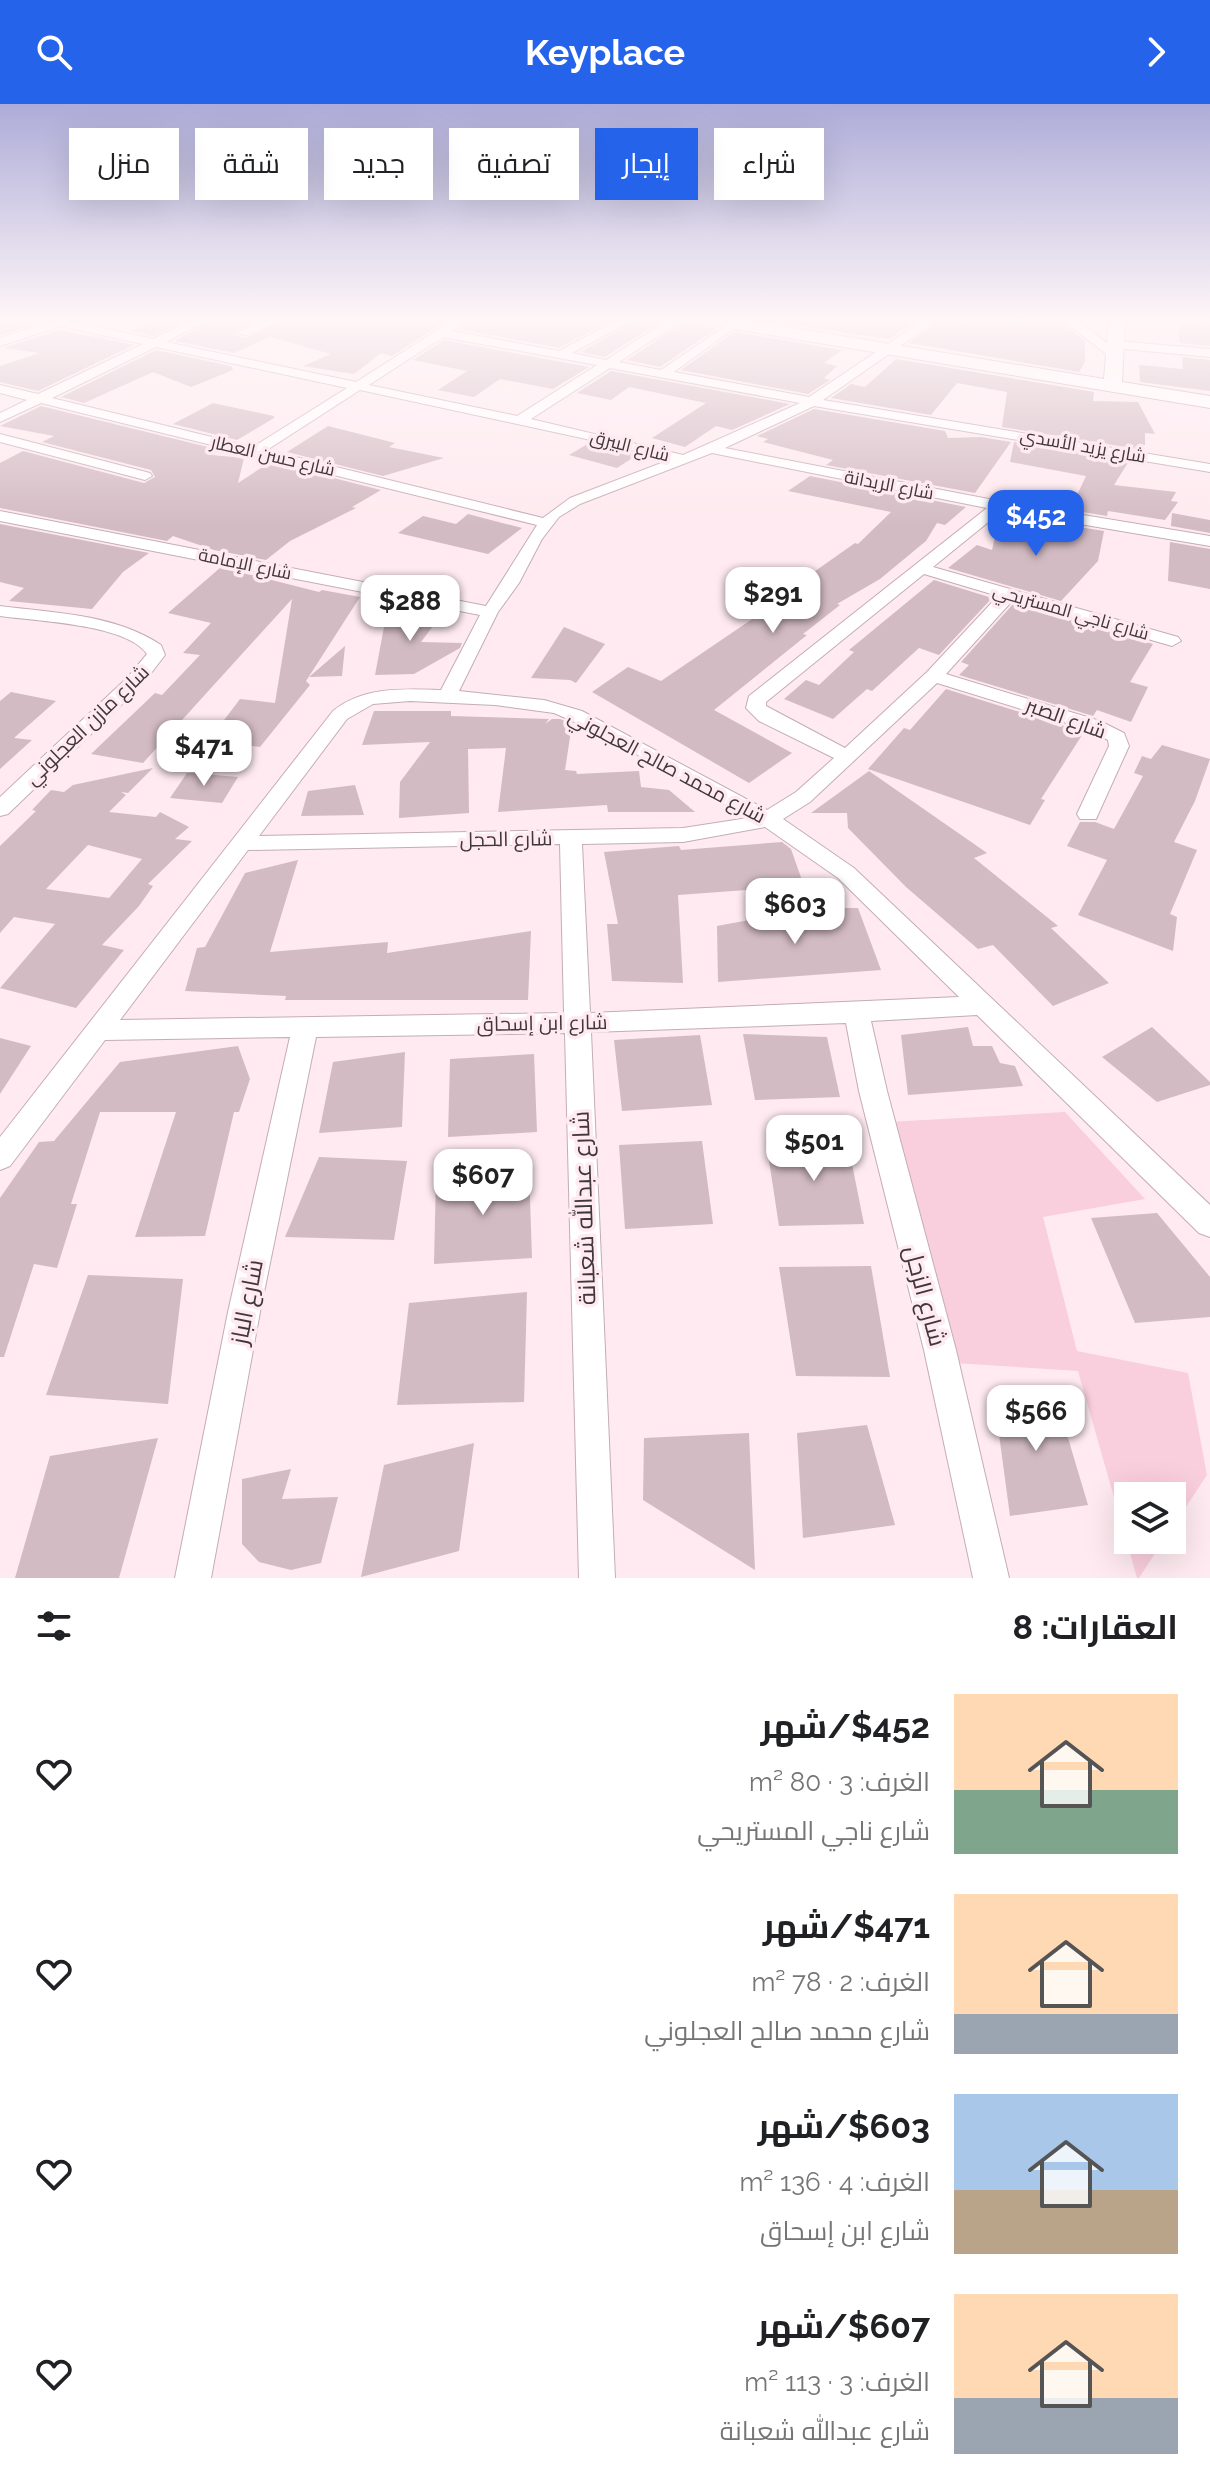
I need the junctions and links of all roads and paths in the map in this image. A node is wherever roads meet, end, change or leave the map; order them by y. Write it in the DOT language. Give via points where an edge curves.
graph roads {
  1 [pos="60,388"];
  2 [pos="356,388"];
  3 [pos="367,388"];
  4 [pos="571,388"];
  5 [pos="737,388"];
  6 [pos="835,388"];
  7 [pos="1120,388"];
  8 [pos="0,389"];
  9 [pos="39,398"];
  10 [pos="1210,400"];
  11 [pos="814,402"];
  12 [pos="0,418"];
  13 [pos="520,420"];
  14 [pos="0,438"];
  15 [pos="711,449"];
  16 [pos="256,451"];
  17 [pos="682,459"];
  18 [pos="1210,468"];
  19 [pos="145,476"];
  20 [pos="999,506"];
  21 [pos="0,516"];
  22 [pos="546,523"];
  23 [pos="1210,541"];
  24 [pos="924,569"];
  25 [pos="1009,594"];
  26 [pos="0,611"];
  27 [pos="490,612"];
  28 [pos="1172,641"];
  29 [pos="934,676"];
  30 [pos="447,697"];
  31 [pos="848,757"];
  32 [pos="2,806"];
  33 [pos="1088,814"];
  34 [pos="767,820"];
  35 [pos="571,838"];
  36 [pos="244,843"];
  37 [pos="984,1005"];
  38 [pos="857,1014"];
  39 [pos="578,1023"];
  40 [pos="305,1027"];
  41 [pos="100,1030"];
  42 [pos="0,1158"];
  43 [pos="1210,1224"];
  44 [pos="193,1578"];
  45 [pos="597,1578"];
  46 [pos="991,1578"];
  1 -- 9 [label="street"];
  2 -- 16 [label="street"];
  3 -- 13 [label="street, شارع البيرق"];
  4 -- 13 [label="street"];
  5 -- 11 [label="street, شارع يزيد الأسدي"];
  6 -- 11 [label="street"];
  7 -- 10 [label="street"];
  8 -- 9 [label="street, شارع حسن العطار"];
  9 -- 12 [label="street"];
  9 -- 16 [label="street, شارع حسن العطار"];
  11 -- 15 [label="street"];
  11 -- 18 [label="street, شارع يزيد الأسدي"];
  13 -- 17 [label="street, شارع البيرق"];
  14 -- 19 [label="street"];
  15 -- 17 [label="street"];
  15 -- 20 [label="street, شارع الريدانة"];
  16 -- 22 [label="street, شارع حسن العطار"];
  17 -- 22 [label="street" via="575,501"];
  20 -- 23 [label="street, شارع الريدانة"];
  20 -- 24 [label="street"];
  21 -- 27 [label="street, شارع الإمامة"];
  22 -- 27 [label="street"];
  24 -- 25 [label="street, شارع ناجي المستريحي"];
  24 -- 31 [label="street" via="756,700 756,708 766,717"];
  25 -- 28 [label="street, شارع ناجي المستريحي"];
  25 -- 29 [label="street"];
  26 -- 32 [label="street, شارع مازن العجلوني" via="119,631 147,642 156,655"];
  27 -- 30 [label="street"];
  29 -- 31 [label="street"];
  29 -- 33 [label="street, شارع الصبر" via="1083,721 1117,737 1119,746"];
  30 -- 34 [label="street, شارع محمد صالح العجلوني" via="562,709"];
  30 -- 36 [label="street, شارع محمد صالح العجلوني" via="375,697 349,707"];
  31 -- 34 [label="street" via="814,789"];
  34 -- 35 [label="street, شارع الحجل" via="710,833"];
  34 -- 37 [label="street, شارع محمد صالح العجلوني" via="846,873"];
  35 -- 36 [label="street, شارع الحجل"];
  35 -- 39 [label="street, شارع عبدالله شعبانة"];
  36 -- 41 [label="street, شارع محمد صالح العجلوني"];
  37 -- 38 [label="street, شارع ابن إسحاق"];
  37 -- 43 [label="street, شارع محمد صالح العجلوني"];
  38 -- 39 [label="street, شارع ابن إسحاق"];
  38 -- 46 [label="street, شارع الزجل"];
  39 -- 40 [label="street, شارع ابن إسحاق"];
  39 -- 45 [label="street, شارع عبدالله شعبانة"];
  40 -- 41 [label="street, شارع ابن إسحاق"];
  40 -- 44 [label="street, شارع الباز"];
  41 -- 42 [label="street, شارع محمد صالح العجلوني"];
}
